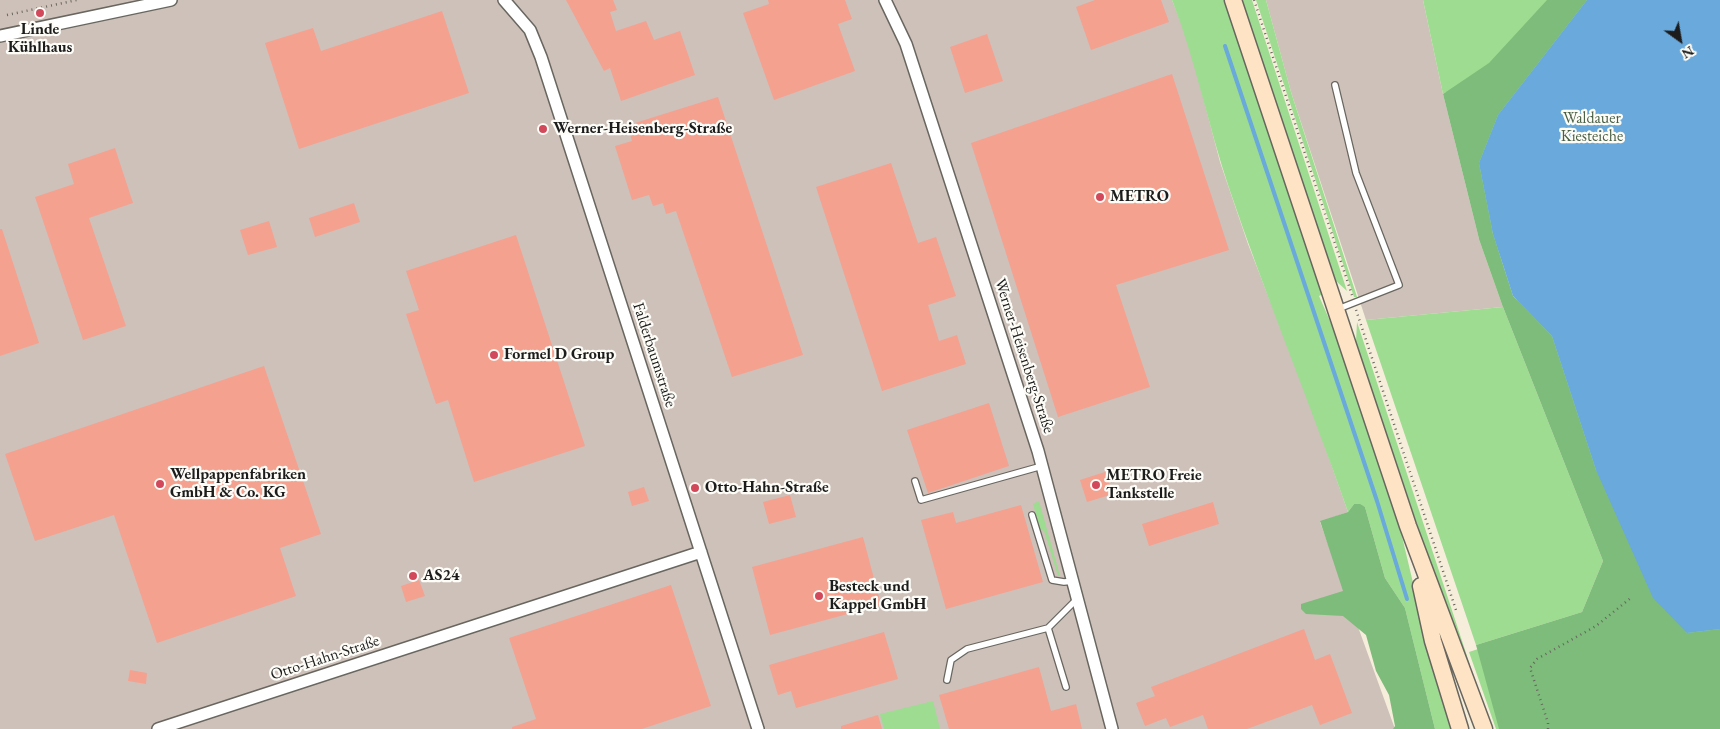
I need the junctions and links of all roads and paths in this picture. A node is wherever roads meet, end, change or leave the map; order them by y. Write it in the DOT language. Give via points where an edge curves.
graph roads {
  1 [pos="77,0"];
  2 [pos="172,0"];
  3 [pos="504,0"];
  4 [pos="885,0"];
  5 [pos="1233,0"];
  6 [pos="1254,0"];
  7 [pos="7,15"];
  8 [pos="0,36"];
  9 [pos="1335,85"];
  10 [pos="1354,303"];
  11 [pos="1336,309"];
  12 [pos="1042,466"];
  13 [pos="915,481"];
  14 [pos="1032,515"];
  15 [pos="1408,526"];
  16 [pos="701,552"];
  17 [pos="1074,581"];
  18 [pos="1078,597"];
  19 [pos="1632,597"];
  20 [pos="1459,619"];
  21 [pos="1048,628"];
  22 [pos="947,680"];
  23 [pos="1066,687"];
  24 [pos="158,729"];
  25 [pos="758,729"];
  26 [pos="1112,729"];
  27 [pos="1460,729"];
  28 [pos="1484,729"];
  29 [pos="1548,729"];
  1 -- 7 [label="path"];
  2 -- 8 [label="street"];
  3 -- 16 [label="street, Falderbaumstraße" via="530,30 541,57"];
  4 -- 12 [label="street, Werner-Heisenberg-Straße" via="906,44"];
  5 -- 11 [label="main road"];
  6 -- 10 [label="path"];
  9 -- 10 [label="lane" via="1356,172 1399,285"];
  10 -- 11 [label="lane"];
  10 -- 20 [label="path"];
  11 -- 15 [label="main road"];
  12 -- 13 [label="lane" via="920,500"];
  12 -- 17 [label="street, Werner-Heisenberg-Straße"];
  14 -- 17 [label="lane" via="1052,580"];
  15 -- 27 [label="main road" via="1432,641"];
  15 -- 28 [label="main road"];
  16 -- 24 [label="street, Otto-Hahn-Straße"];
  16 -- 25 [label="street, Falderbaumstraße"];
  17 -- 18 [label="street, Werner-Heisenberg-Straße"];
  18 -- 21 [label="lane"];
  18 -- 26 [label="street, Werner-Heisenberg-Straße"];
  19 -- 29 [label="path" via="1596,626 1537,659 1530,668"];
  21 -- 22 [label="lane" via="968,649 951,660"];
  21 -- 23 [label="lane"];
}
